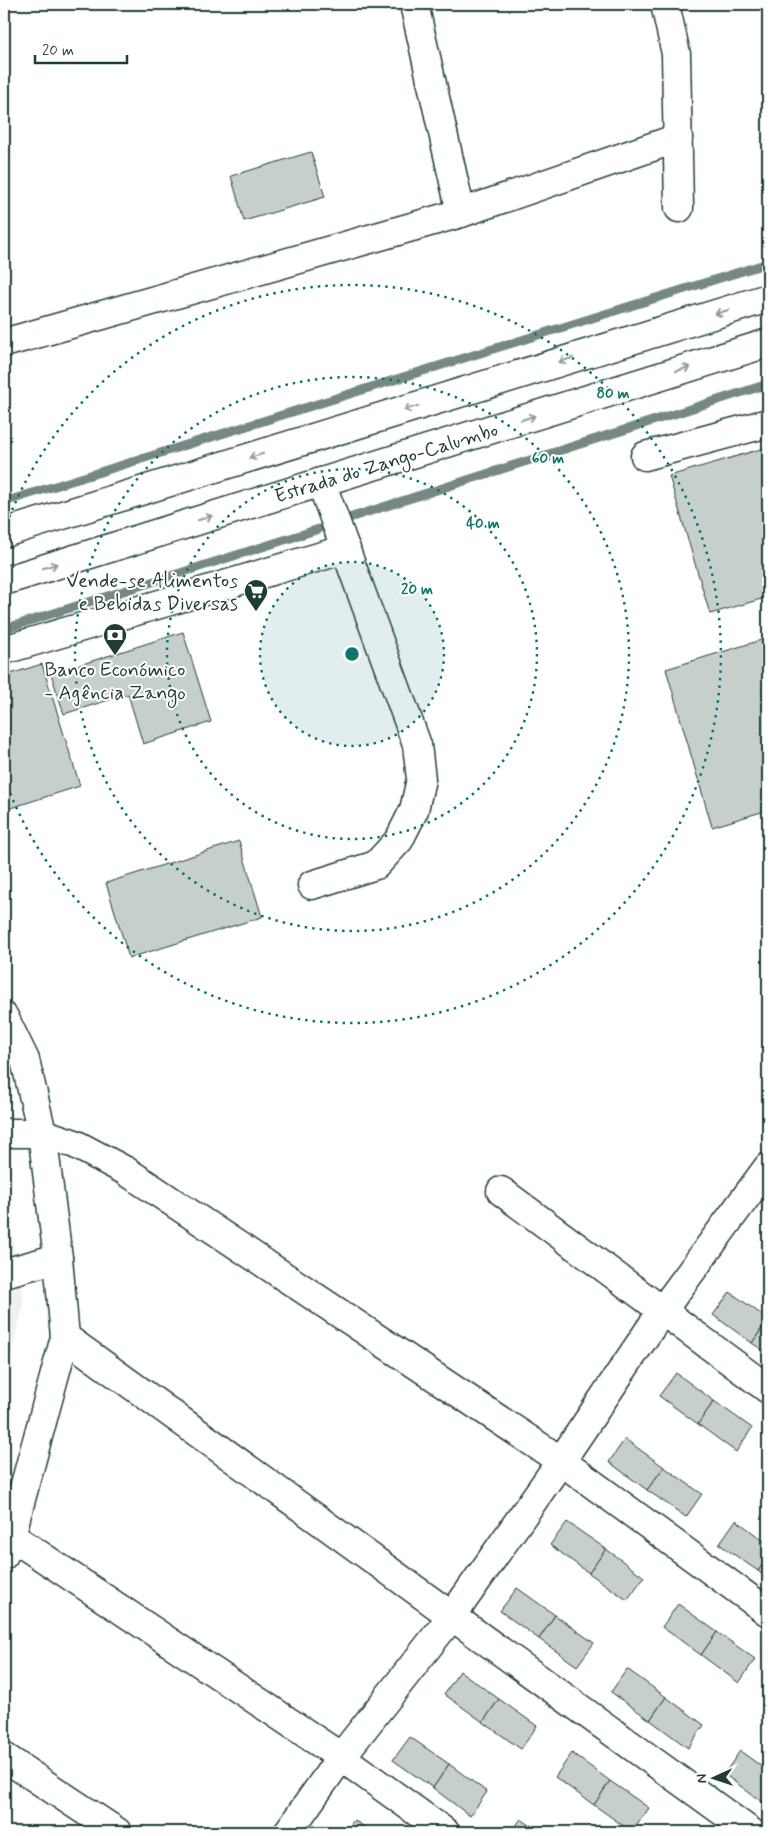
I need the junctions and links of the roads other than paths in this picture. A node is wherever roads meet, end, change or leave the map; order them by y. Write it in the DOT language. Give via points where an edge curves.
graph roads {
  1 [pos="414,4"];
  2 [pos="665,4"];
  3 [pos="678,138"];
  4 [pos="679,208"];
  5 [pos="461,213"];
  6 [pos="768,298"];
  7 [pos="4,343"];
  8 [pos="768,343"];
  9 [pos="768,423"];
  10 [pos="645,456"];
  11 [pos="321,482"];
  12 [pos="4,534"];
  13 [pos="346,549"];
  14 [pos="4,581"];
  15 [pos="4,650"];
  16 [pos="312,885"];
  17 [pos="4,1017"];
  18 [pos="42,1132"];
  19 [pos="4,1133"];
  20 [pos="768,1167"];
  21 [pos="501,1191"];
  22 [pos="58,1258"];
  23 [pos="4,1274"];
  24 [pos="662,1311"];
  25 [pos="65,1337"];
  26 [pos="768,1389"];
  27 [pos="561,1461"];
  28 [pos="8,1546"];
  29 [pos="768,1612"];
  30 [pos="452,1616"];
  31 [pos="4,1756"];
  32 [pos="341,1757"];
  33 [pos="117,1832"];
  34 [pos="288,1832"];
  35 [pos="444,1832"];
  36 [pos="750,1832"];
  1 -- 5 [label="street"];
  2 -- 3 [label="street" via="676,54"];
  3 -- 4 [label="street"];
  3 -- 5 [label="street"];
  5 -- 7 [label="street"];
  6 -- 12 [label="street, one-way"];
  11 -- 8 [label="street, Estrada do Zango-Calumbo, one-way"];
  9 -- 10 [label="street"];
  11 -- 13 [label="street"];
  14 -- 11 [label="street, Estrada do Zango-Calumbo, one-way"];
  13 -- 15 [label="street"];
  13 -- 16 [label="street" via="417,745 421,780 414,810 399,840 376,865"];
  17 -- 18 [label="street" via="24,1060"];
  18 -- 19 [label="street"];
  18 -- 22 [label="street"];
  18 -- 27 [label="street" via="76,1144 126,1171"];
  20 -- 24 [label="street"];
  21 -- 24 [label="street"];
  22 -- 23 [label="street"];
  22 -- 25 [label="street"];
  24 -- 26 [label="street"];
  24 -- 27 [label="street"];
  25 -- 28 [label="street"];
  25 -- 30 [label="street"];
  27 -- 29 [label="street"];
  27 -- 30 [label="street"];
  28 -- 32 [label="street"];
  30 -- 32 [label="street"];
  30 -- 36 [label="street"];
  31 -- 33 [label="street"];
  32 -- 34 [label="street"];
  32 -- 35 [label="street"];
}
